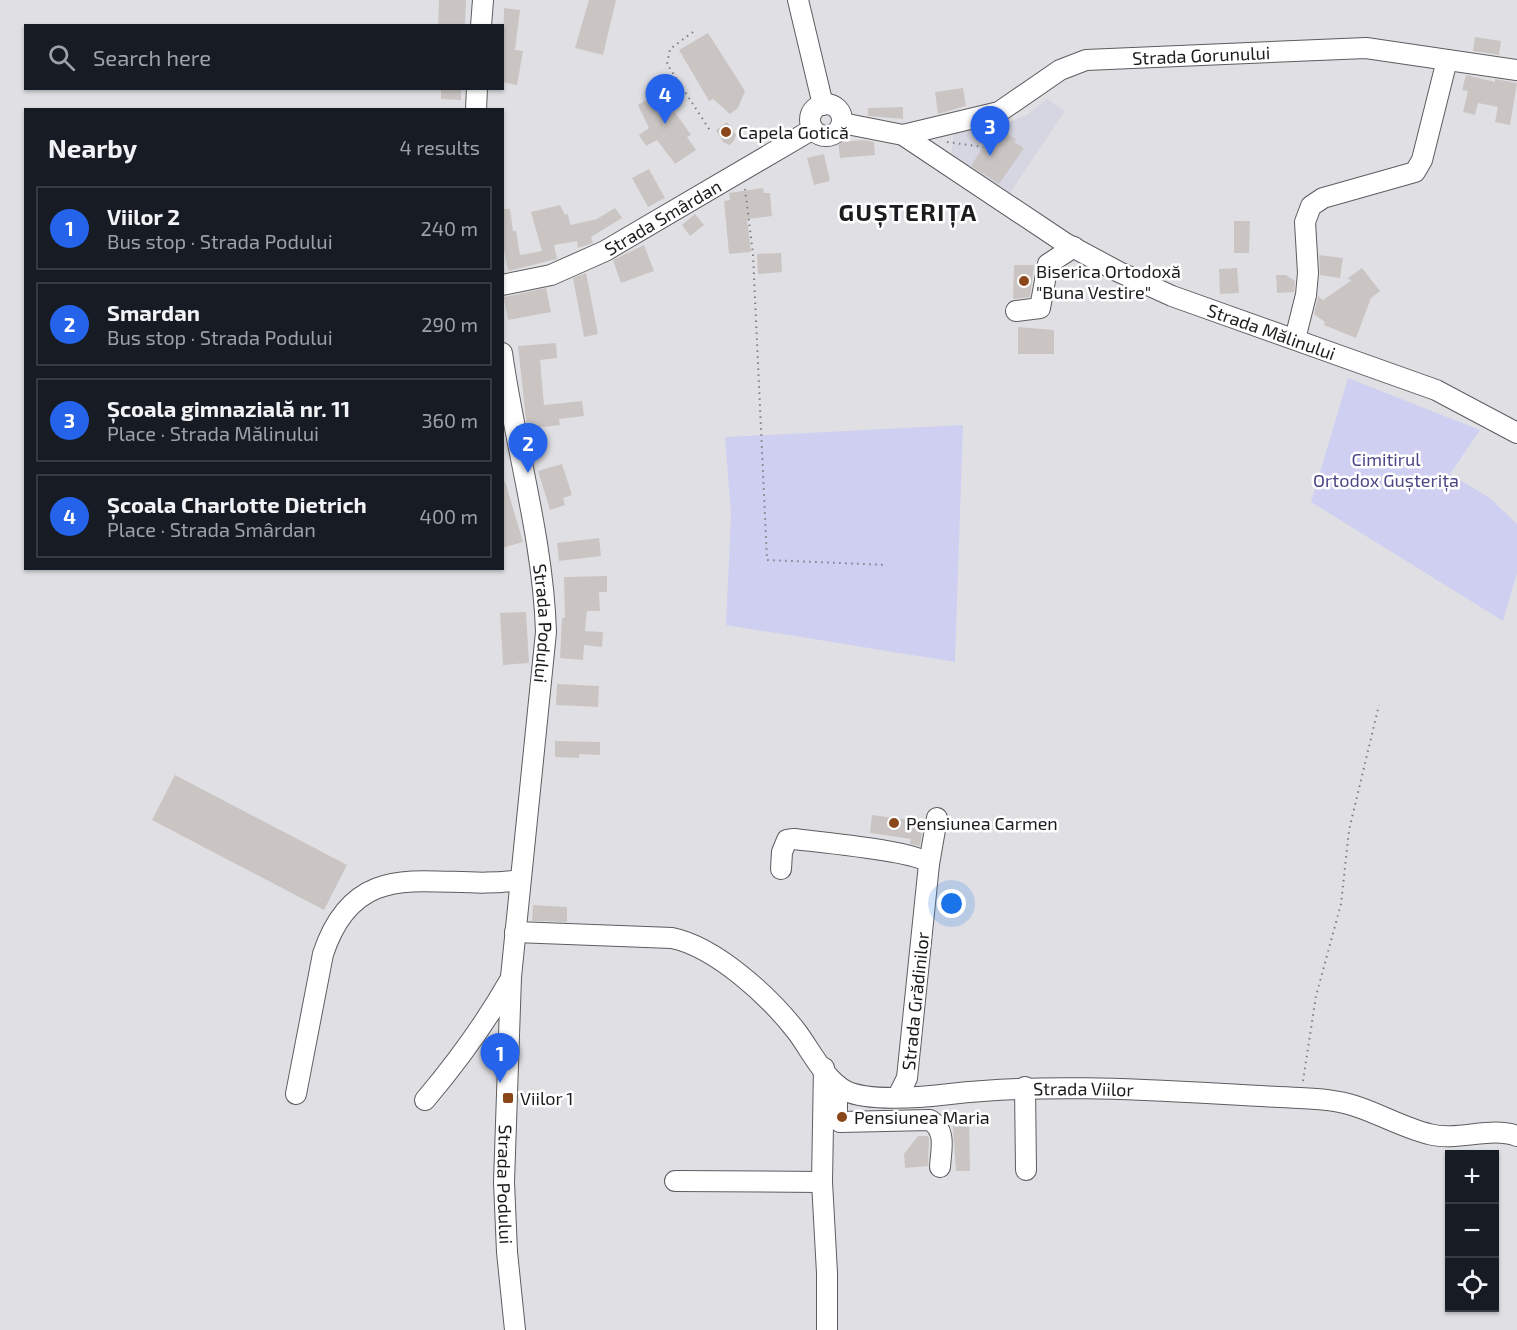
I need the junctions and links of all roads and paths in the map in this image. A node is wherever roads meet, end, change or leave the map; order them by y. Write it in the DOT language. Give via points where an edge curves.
graph roads {
  1 [pos="483,0"];
  2 [pos="798,0"];
  3 [pos="481,24"];
  4 [pos="693,32"];
  5 [pos="1447,60"];
  6 [pos="1517,70"];
  7 [pos="477,90"];
  8 [pos="823,105"];
  9 [pos="476,108"];
  10 [pos="842,123"];
  11 [pos="813,129"];
  12 [pos="711,132"];
  13 [pos="903,135"];
  14 [pos="745,192"];
  15 [pos="1074,247"];
  16 [pos="504,285"];
  17 [pos="1016,311"];
  18 [pos="1295,339"];
  19 [pos="504,375"];
  20 [pos="1517,434"];
  21 [pos="887,565"];
  22 [pos="1379,705"];
  23 [pos="937,818"];
  24 [pos="929,864"];
  25 [pos="781,869"];
  26 [pos="520,880"];
  27 [pos="515,932"];
  28 [pos="512,977"];
  29 [pos="824,1068"];
  30 [pos="837,1085"];
  31 [pos="1025,1087"];
  32 [pos="296,1094"];
  33 [pos="898,1096"];
  34 [pos="1300,1098"];
  35 [pos="425,1100"];
  36 [pos="1517,1136"];
  37 [pos="940,1167"];
  38 [pos="1026,1170"];
  39 [pos="675,1181"];
  40 [pos="822,1182"];
  41 [pos="515,1330"];
  42 [pos="827,1330"];
  1 -- 3 [label="street"];
  2 -- 8 [label="street"];
  4 -- 12 [label="path" via="670,49 667,64"];
  5 -- 6 [label="street, Strada Gorunului"];
  5 -- 13 [label="street, Strada Gorunului" via="1350,48 1086,60 1060,70 999,112"];
  5 -- 18 [label="street" via="1422,160 1415,172 1323,198 1311,206 1305,222 1306,294"];
  7 -- 9 [label="street"];
  8 -- 10 [label="street" via="837,109"];
  8 -- 11 [label="street" via="812,114"];
  10 -- 11 [label="street" via="836,133 826,136"];
  10 -- 13 [label="street, Strada Mălinului"];
  11 -- 16 [label="street, Strada Smârdan" via="605,251 551,275"];
  13 -- 15 [label="street, Strada Mălinului"];
  14 -- 21 [label="path" via="753,254 767,560"];
  15 -- 17 [label="street" via="1048,264 1040,308"];
  15 -- 18 [label="street, Strada Mălinului" via="1172,296"];
  18 -- 20 [label="street, Strada Mălinului" via="1436,390"];
  19 -- 26 [label="street, Strada Podului" via="545,593 546,632"];
  22 -- 34 [label="path" via="1349,830 1341,904 1316,996"];
  23 -- 24 [label="street, Strada Grădinilor"];
  24 -- 25 [label="street" via="900,853 794,839 787,840 784,846"];
  24 -- 33 [label="street, Strada Grădinilor" via="907,1078"];
  26 -- 27 [label="street, Strada Podului"];
  26 -- 32 [label="street" via="395,883 366,891 356,900 330,934 323,954"];
  27 -- 28 [label="street, Strada Podului"];
  27 -- 29 [label="street" via="687,940 736,972 767,1000"];
  28 -- 35 [label="street" via="488,1021"];
  28 -- 41 [label="street, Strada Podului" via="504,1182"];
  29 -- 30 [label="street"];
  29 -- 40 [label="street"];
  30 -- 33 [label="street, Strada Viilor" via="859,1095"];
  30 -- 37 [label="street" via="840,1122 930,1120 938,1125 942,1134"];
  31 -- 33 [label="street, Strada Viilor"];
  31 -- 34 [label="street, Strada Viilor"];
  31 -- 38 [label="street"];
  34 -- 36 [label="street, Strada Viilor" via="1355,1106 1430,1135"];
  39 -- 40 [label="street"];
  40 -- 42 [label="street"];
}
